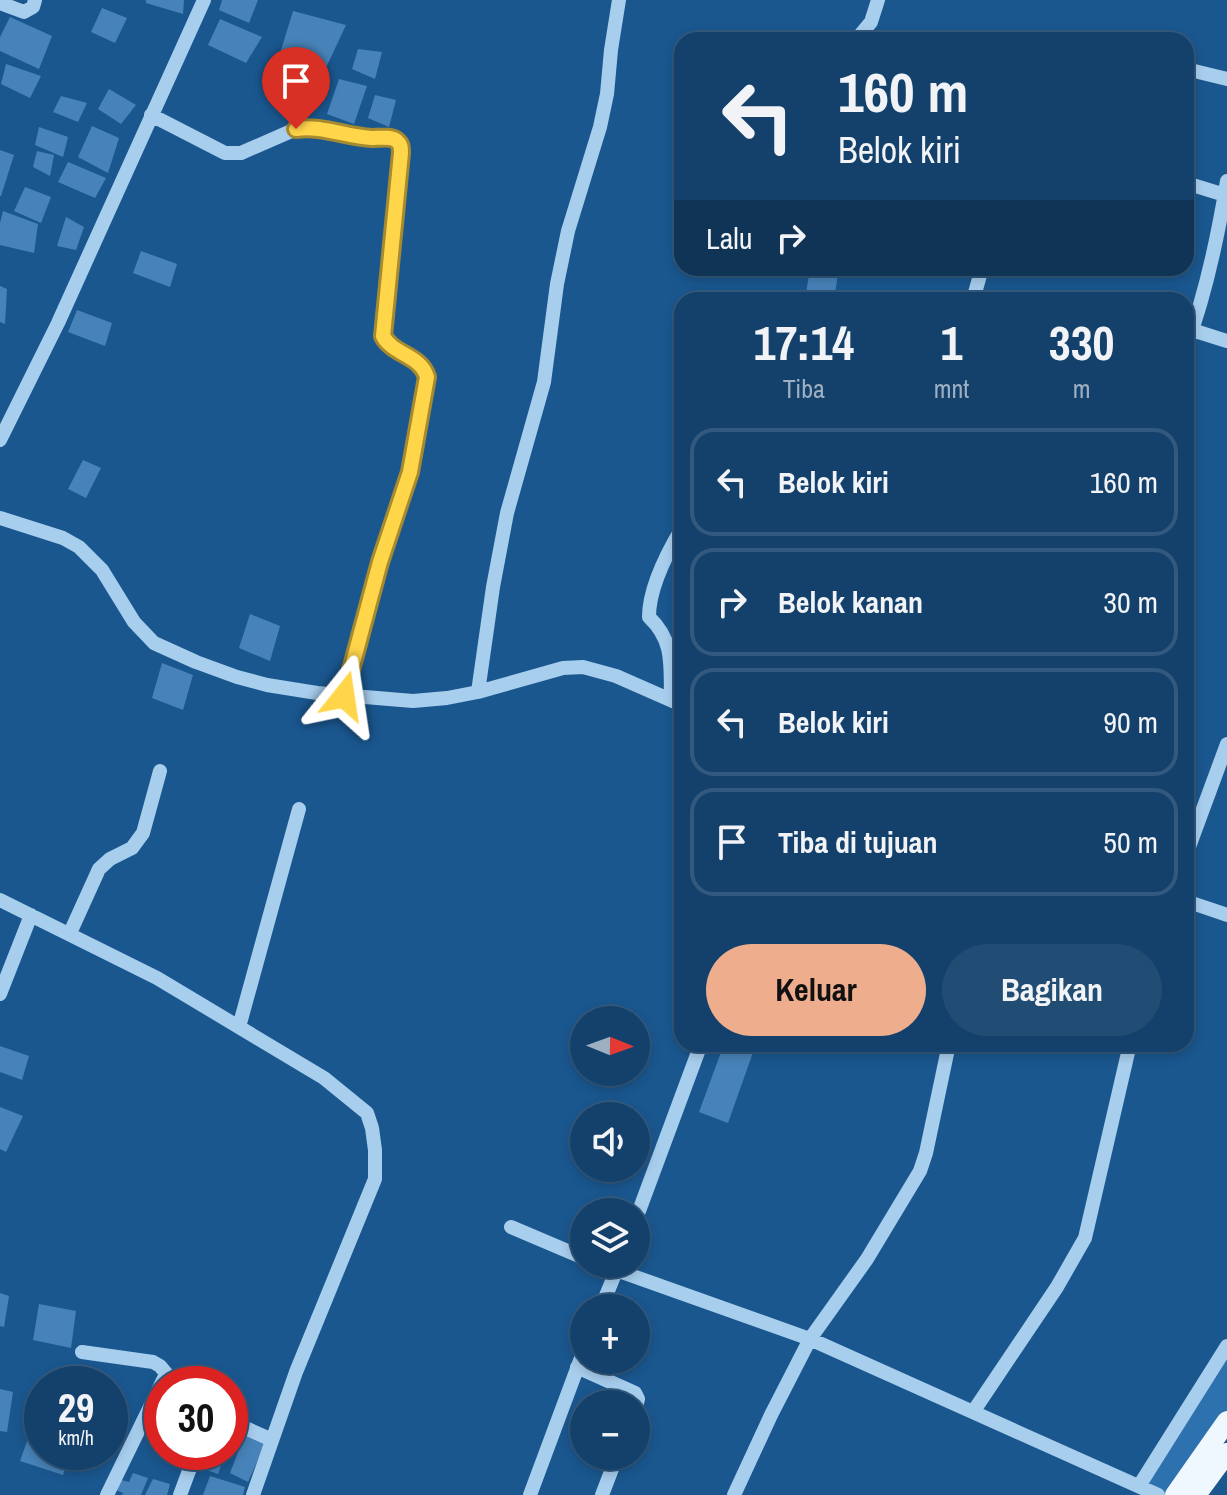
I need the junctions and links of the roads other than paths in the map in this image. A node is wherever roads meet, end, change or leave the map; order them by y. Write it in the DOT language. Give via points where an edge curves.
graph roads {
  1 [pos="35,0"];
  2 [pos="204,0"];
  3 [pos="619,0"];
  4 [pos="878,0"];
  5 [pos="0,3"];
  6 [pos="863,32"];
  7 [pos="1194,71"];
  8 [pos="1227,79"];
  9 [pos="151,115"];
  10 [pos="1194,184"];
  11 [pos="1226,188"];
  12 [pos="1194,323"];
  13 [pos="1194,331"];
  14 [pos="1227,341"];
  15 [pos="0,440"];
  16 [pos="0,518"];
  17 [pos="674,541"];
  18 [pos="674,681"];
  19 [pos="478,692"];
  20 [pos="344,696"];
  21 [pos="674,701"];
  22 [pos="1227,744"];
  23 [pos="160,771"];
  24 [pos="299,809"];
  25 [pos="1194,833"];
  26 [pos="0,900"];
  27 [pos="1194,904"];
  28 [pos="31,915"];
  29 [pos="1227,915"];
  30 [pos="70,933"];
  31 [pos="3,977"];
  32 [pos="0,994"];
  33 [pos="239,1027"];
  34 [pos="698,1052"];
  35 [pos="947,1052"];
  36 [pos="1128,1052"];
  37 [pos="644,1198"];
  38 [pos="511,1227"];
  39 [pos="570,1252"];
  40 [pos="645,1278"];
  41 [pos="810,1339"];
  42 [pos="1227,1346"];
  43 [pos="82,1352"];
  44 [pos="160,1366"];
  45 [pos="574,1374"];
  46 [pos="593,1374"];
  47 [pos="628,1390"];
  48 [pos="973,1412"];
  49 [pos="144,1428"];
  50 [pos="248,1429"];
  51 [pos="272,1440"];
  52 [pos="1224,1440"];
  53 [pos="189,1470"];
  54 [pos="612,1470"];
  55 [pos="1139,1486"];
  56 [pos="107,1495"];
  57 [pos="180,1495"];
  58 [pos="253,1495"];
  59 [pos="530,1495"];
  60 [pos="602,1495"];
  61 [pos="734,1495"];
  62 [pos="1158,1495"];
  63 [pos="1175,1495"];
  64 [pos="1196,1495"];
  1 -- 5 [label="street" via="24,12"];
  2 -- 9 [label="street"];
  3 -- 19 [label="street" via="600,127 568,231 544,382 507,513"];
  4 -- 6 [label="street"];
  7 -- 8 [label="street"];
  9 -- 15 [label="street"];
  9 -- 20 [label="street" via="225,153 241,153 301,128 390,138 400,144 383,336 422,364 427,377 410,472"];
  10 -- 11 [label="street"];
  11 -- 12 [label="street"];
  13 -- 14 [label="street"];
  16 -- 20 [label="street" via="79,547 154,643 237,677"];
  17 -- 18 [label="street" via="649,601 649,617 669,646"];
  19 -- 20 [label="street" via="413,701"];
  19 -- 21 [label="street" via="583,667"];
  22 -- 25 [label="street"];
  23 -- 30 [label="street" via="143,833 132,848 99,869"];
  24 -- 33 [label="street"];
  26 -- 28 [label="street"];
  27 -- 29 [label="street"];
  28 -- 30 [label="street"];
  28 -- 31 [label="street"];
  30 -- 33 [label="street"];
  31 -- 32 [label="street"];
  33 -- 51 [label="street" via="324,1078 367,1113 376,1158 375,1179"];
  34 -- 37 [label="street"];
  35 -- 41 [label="street" via="920,1171"];
  36 -- 48 [label="street" via="1085,1238"];
  38 -- 39 [label="street"];
  40 -- 41 [label="street"];
  41 -- 48 [label="street"];
  41 -- 61 [label="street"];
  42 -- 55 [label="street"];
  43 -- 44 [label="street"];
  45 -- 59 [label="street"];
  46 -- 47 [label="street"];
  48 -- 55 [label="street"];
  49 -- 56 [label="street"];
  50 -- 51 [label="street"];
  51 -- 58 [label="street"];
  52 -- 63 [label="main road"];
  52 -- 64 [label="main road"];
  53 -- 57 [label="street"];
  54 -- 60 [label="street"];
  55 -- 62 [label="street"];
}
